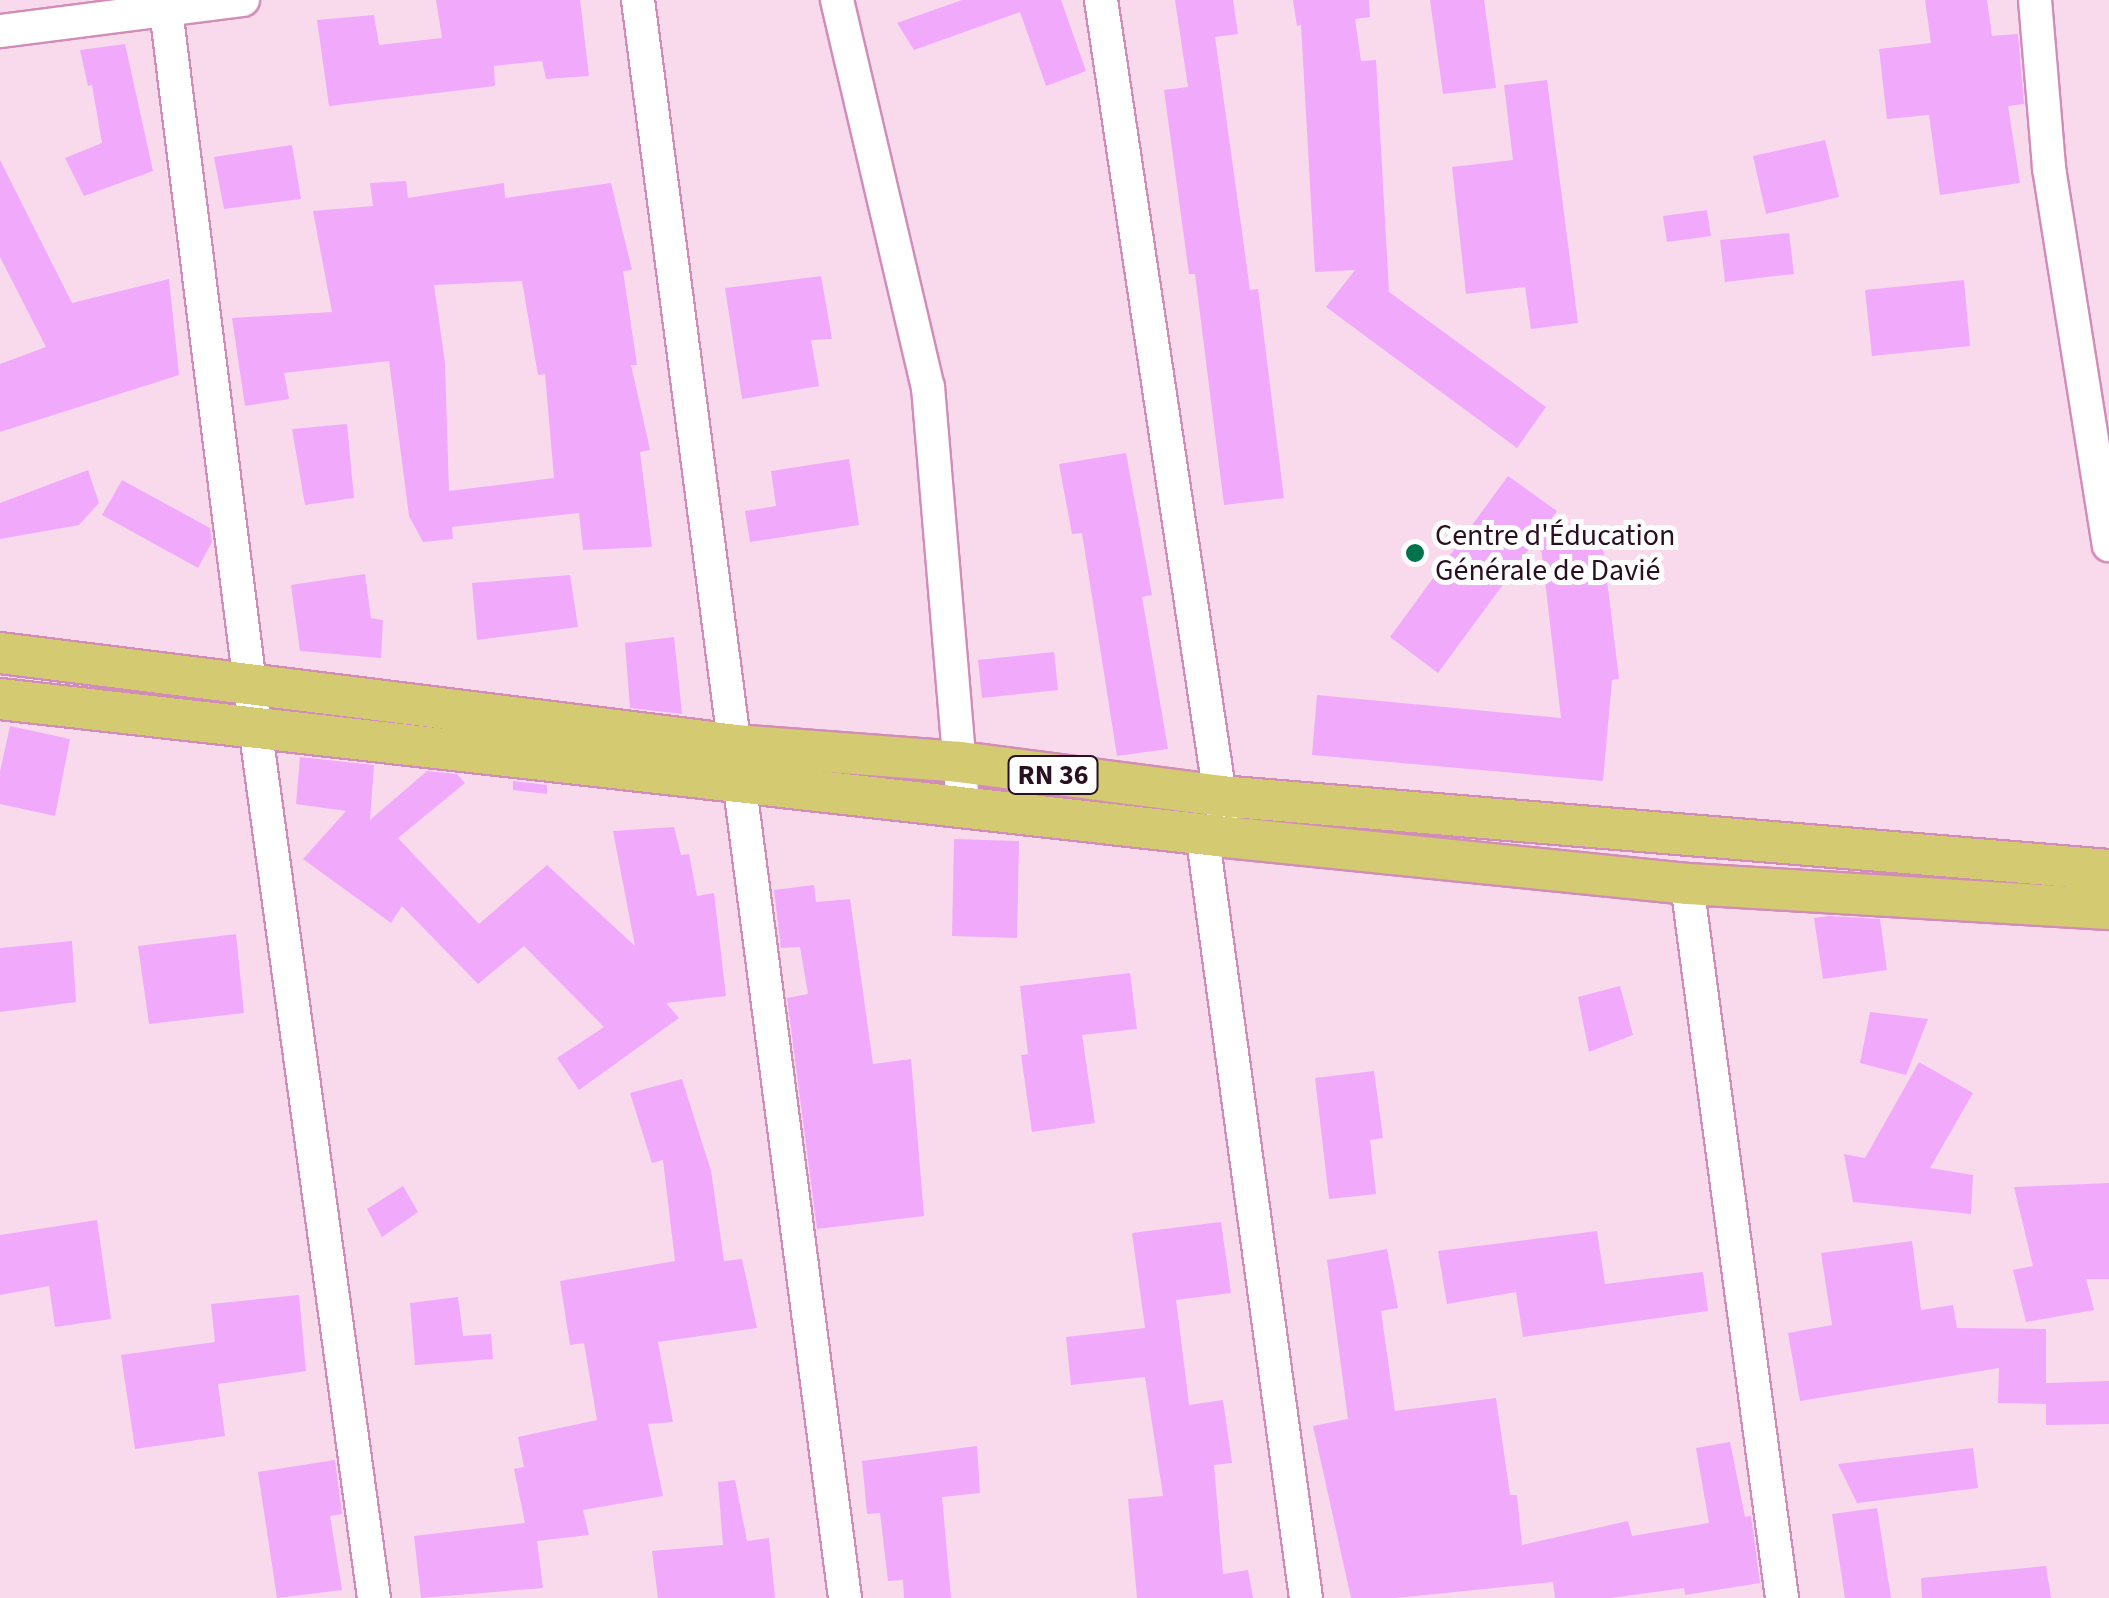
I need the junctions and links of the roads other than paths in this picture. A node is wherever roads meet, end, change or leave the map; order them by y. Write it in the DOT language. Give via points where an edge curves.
graph roads {
  1 [pos="243,0"];
  2 [pos="638,0"];
  3 [pos="836,0"];
  4 [pos="1101,0"];
  5 [pos="2035,0"];
  6 [pos="166,10"];
  7 [pos="0,31"];
  8 [pos="2109,545"];
  9 [pos="0,653"];
  10 [pos="250,685"];
  11 [pos="0,698"];
  12 [pos="255,726"];
  13 [pos="959,762"];
  14 [pos="737,763"];
  15 [pos="1220,796"];
  16 [pos="963,804"];
  17 [pos="1214,835"];
  18 [pos="2109,870"];
  19 [pos="1687,884"];
  20 [pos="2109,909"];
  21 [pos="374,1598"];
  22 [pos="845,1598"];
  23 [pos="1306,1598"];
  24 [pos="1782,1598"];
  1 -- 6 [label="street"];
  2 -- 14 [label="street"];
  3 -- 13 [label="street" via="928,387"];
  4 -- 15 [label="street"];
  5 -- 8 [label="street" via="2049,168"];
  6 -- 7 [label="street"];
  6 -- 10 [label="street"];
  9 -- 10 [label="main road, RN 36"];
  10 -- 12 [label="street"];
  10 -- 14 [label="main road, RN 36"];
  11 -- 12 [label="main road, RN 36"];
  12 -- 14 [label="main road, RN 36"];
  12 -- 21 [label="street"];
  13 -- 14 [label="main road, RN 36"];
  13 -- 15 [label="main road, RN 36"];
  13 -- 16 [label="street"];
  14 -- 16 [label="main road, RN 36"];
  14 -- 22 [label="street"];
  15 -- 17 [label="street"];
  15 -- 18 [label="main road, RN 36"];
  16 -- 17 [label="main road, RN 36"];
  17 -- 19 [label="main road, RN 36"];
  17 -- 23 [label="street"];
  19 -- 20 [label="main road, RN 36"];
  19 -- 24 [label="street"];
}
